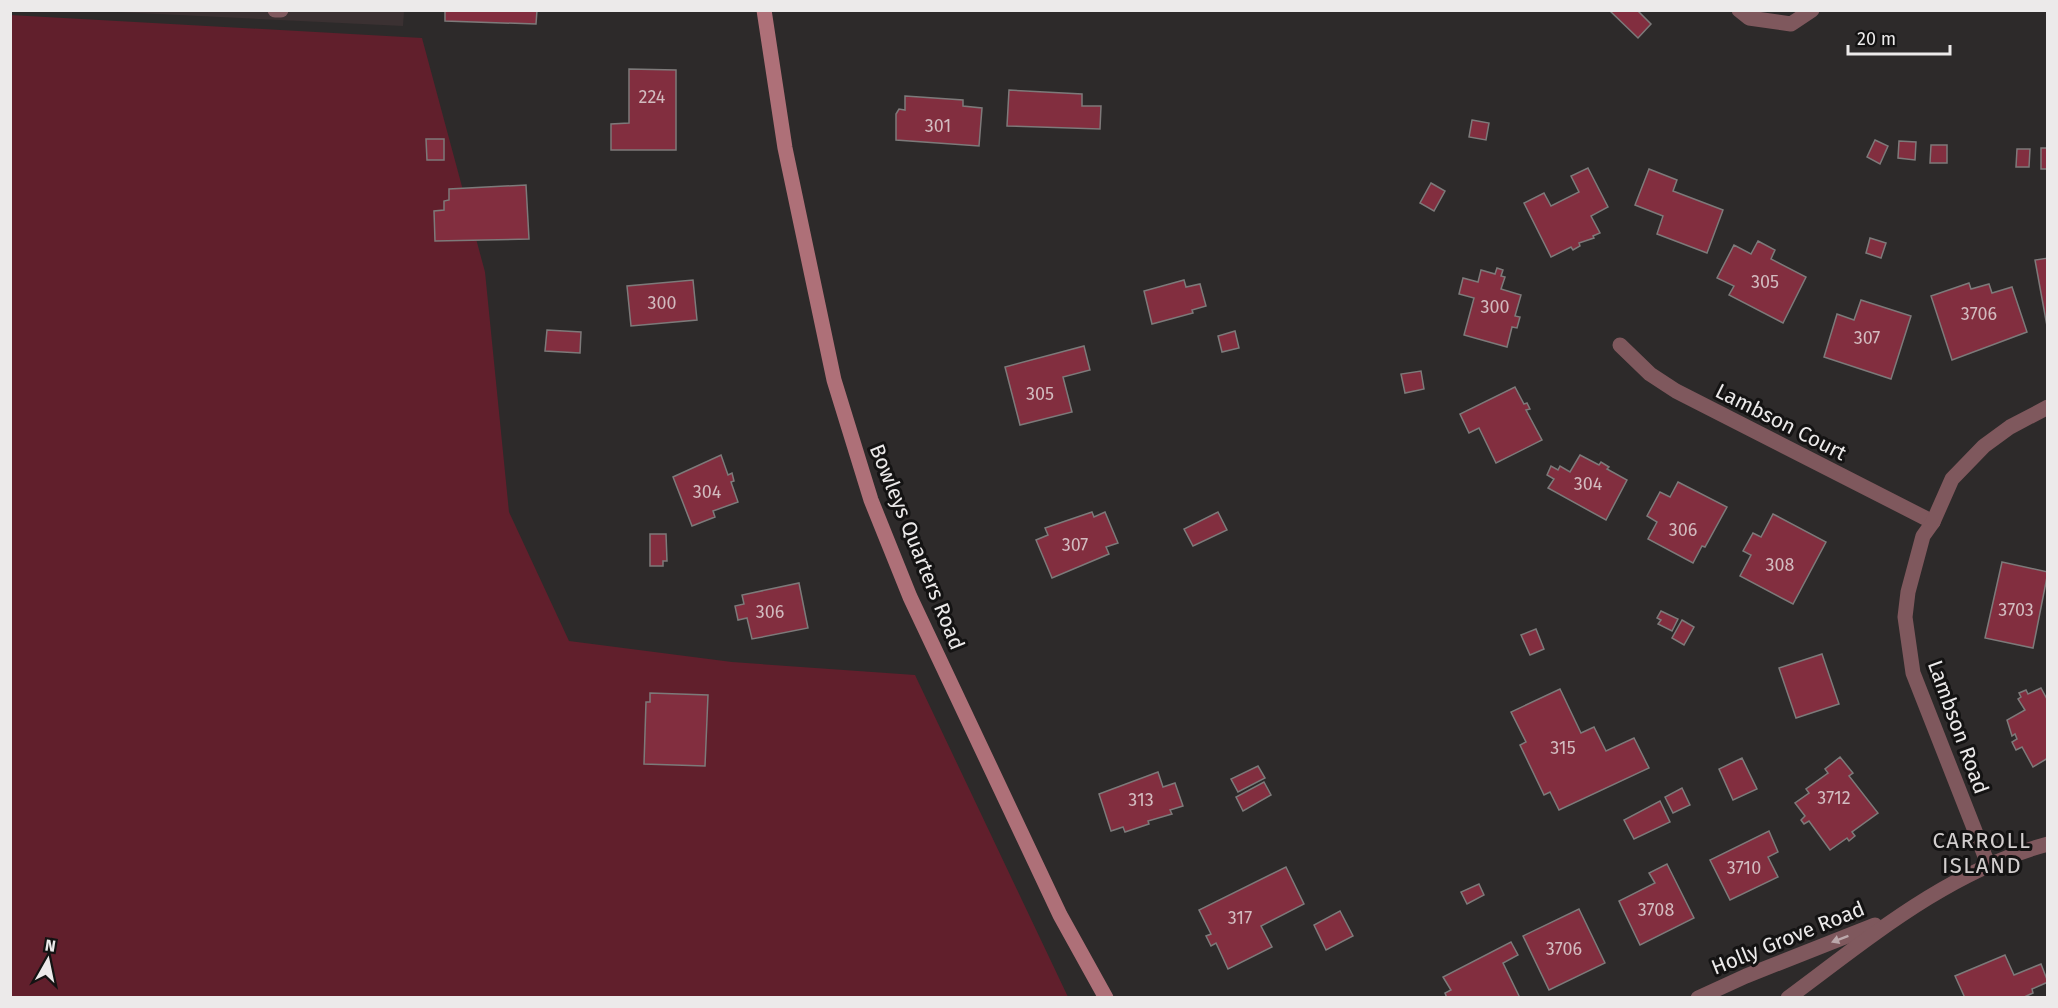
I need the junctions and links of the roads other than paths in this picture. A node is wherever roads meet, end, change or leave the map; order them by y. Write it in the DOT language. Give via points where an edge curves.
graph roads {
  1 [pos="275,10"];
  2 [pos="281,10"];
  3 [pos="764,10"];
  4 [pos="1740,10"];
  5 [pos="1812,10"];
  6 [pos="1620,345"];
  7 [pos="2048,407"];
  8 [pos="1933,522"];
  9 [pos="2048,844"];
  10 [pos="1988,864"];
  11 [pos="1894,918"];
  12 [pos="1106,998"];
  13 [pos="1698,998"];
  14 [pos="1788,998"];
  1 -- 2 [label="street"];
  3 -- 12 [label="street, Bowleys Quarters Road" via="785,148 834,380 871,500 910,597 1060,915"];
  4 -- 5 [label="street" via="1749,18 1791,24"];
  6 -- 8 [label="street, Lambson Court" via="1650,374 1676,391"];
  7 -- 8 [label="street, Lambson Road" via="2010,427 1968,460 1952,479"];
  8 -- 10 [label="street, Lambson Road" via="1923,536 1908,592 1905,617 1909,652 1926,712"];
  9 -- 10 [label="street, Holly Grove Road"];
  10 -- 11 [label="street, Holly Grove Road"];
  11 -- 13 [label="street, Holly Grove Road, one-way"];
  11 -- 14 [label="street, Holly Grove Road"];
}
